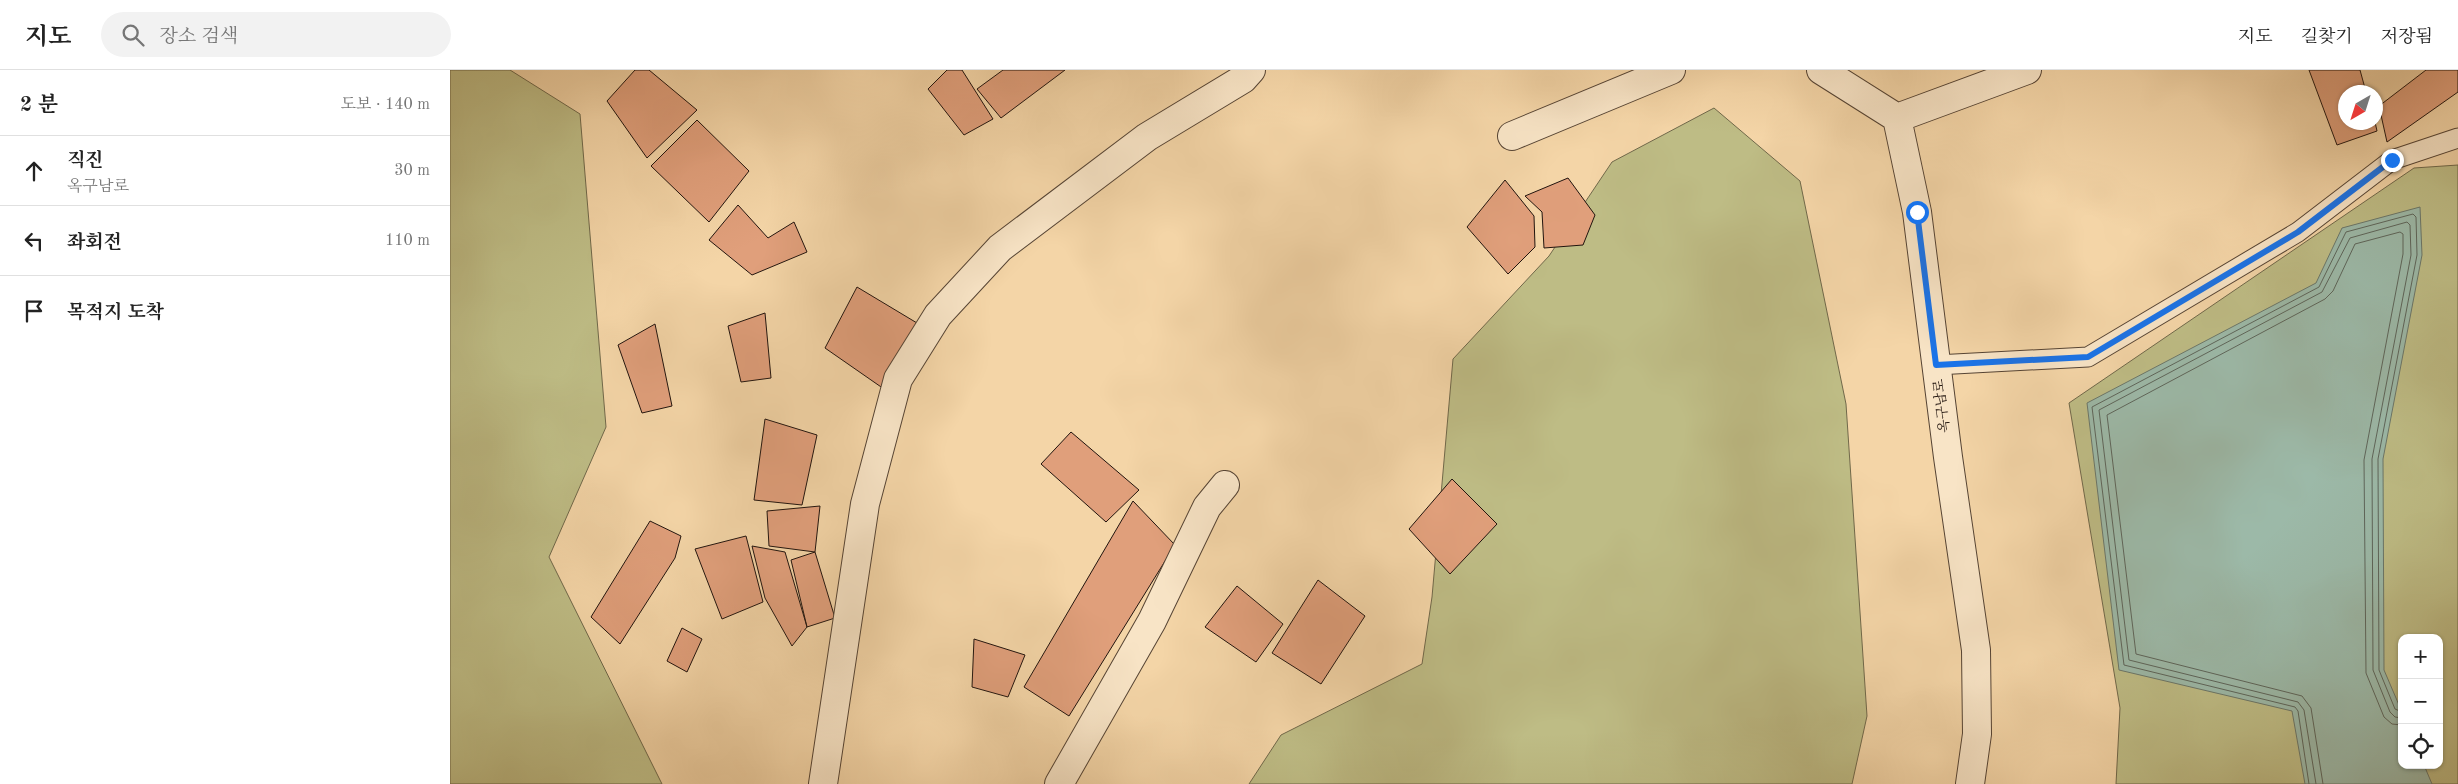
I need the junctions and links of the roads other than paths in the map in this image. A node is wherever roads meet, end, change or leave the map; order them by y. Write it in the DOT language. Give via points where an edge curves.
graph roads {
  1 [pos="1251,70"];
  2 [pos="1671,70"];
  3 [pos="1821,70"];
  4 [pos="2027,70"];
  5 [pos="1896,118"];
  6 [pos="1512,136"];
  7 [pos="2458,138"];
  8 [pos="1936,365"];
  9 [pos="1225,485"];
  10 [pos="823,784"];
  11 [pos="1059,784"];
  12 [pos="1970,784"];
  1 -- 10 [label="street" via="1147,137 1000,248 938,315 898,379 865,504"];
  2 -- 6 [label="street"];
  3 -- 5 [label="street"];
  4 -- 5 [label="street"];
  5 -- 8 [label="street, 옥구남로" via="1917,212"];
  7 -- 8 [label="lane" via="2392,160 2298,232 2088,357"];
  8 -- 12 [label="street, 옥구남로" via="1976,650 1977,734"];
  9 -- 11 [label="street" via="1207,507 1152,621"];
}
